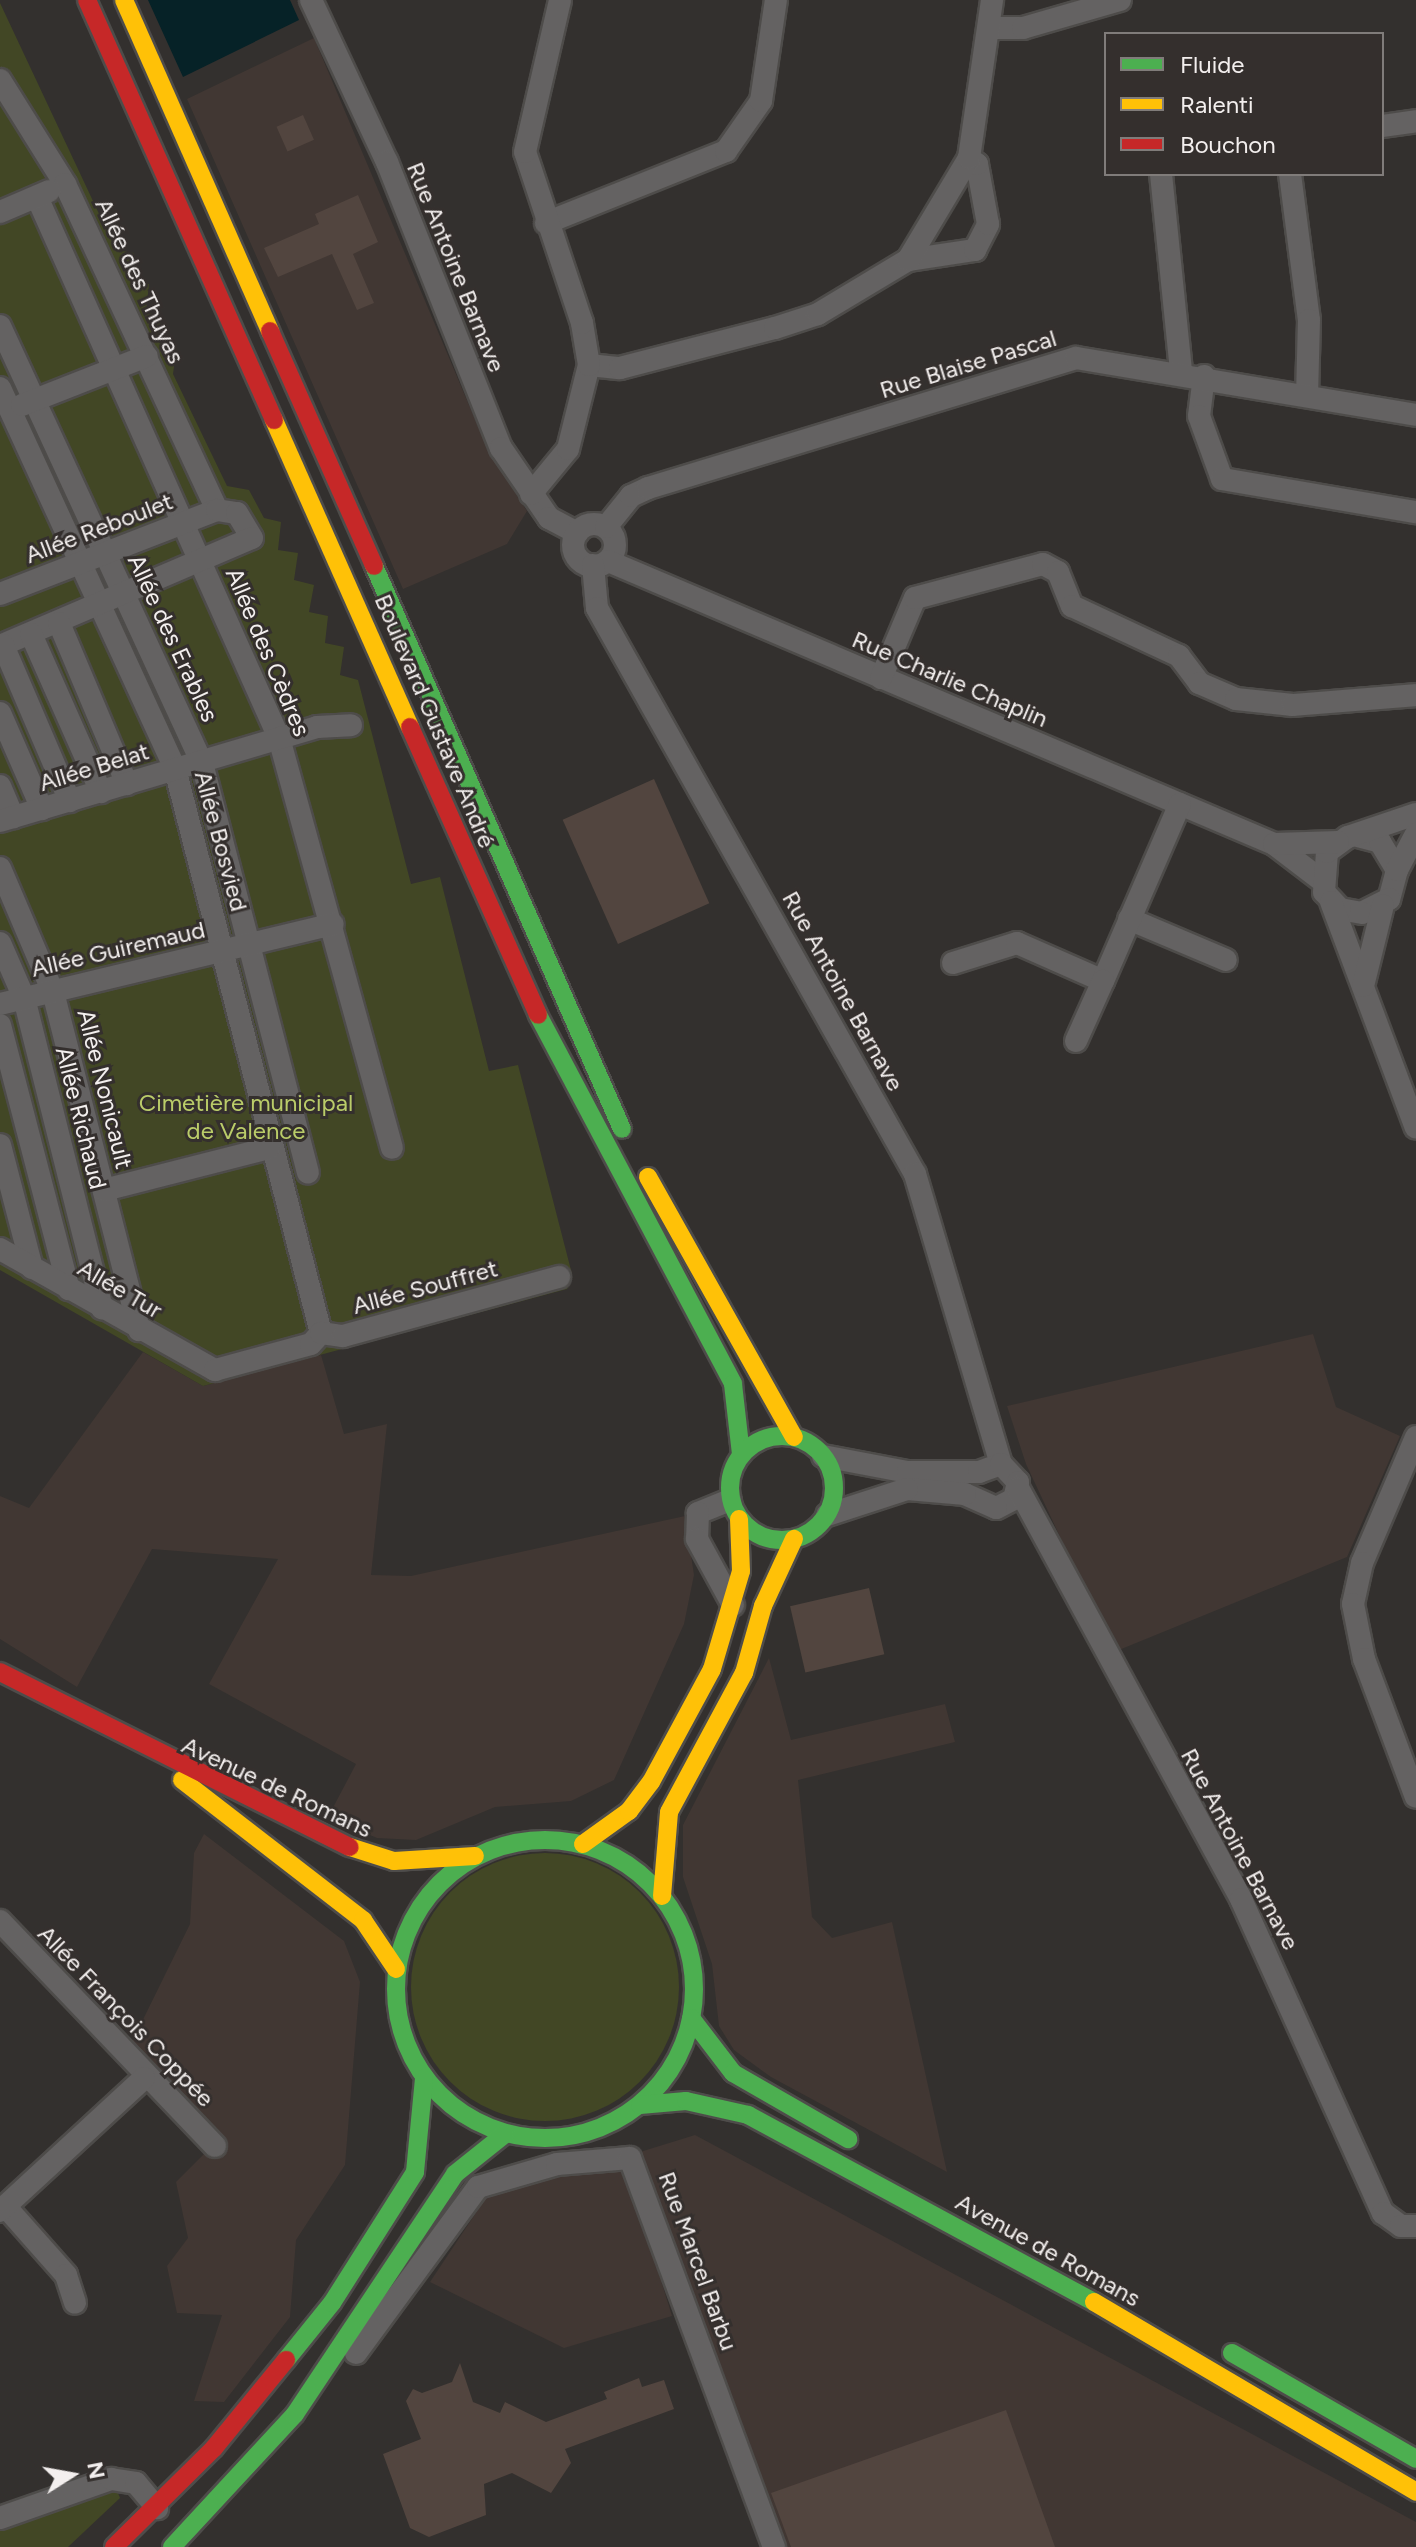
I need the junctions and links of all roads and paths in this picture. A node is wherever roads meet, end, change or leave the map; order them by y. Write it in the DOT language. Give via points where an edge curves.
graph roads {
  1 [pos="87,0"];
  2 [pos="124,0"];
  3 [pos="311,0"];
  4 [pos="328,0"];
  5 [pos="560,0"];
  6 [pos="776,0"];
  7 [pos="992,0"];
  8 [pos="1120,0"];
  9 [pos="991,28"];
  10 [pos="334,49"];
  11 [pos="3,80"];
  12 [pos="1416,121"];
  13 [pos="1386,125"];
  14 [pos="969,158"];
  15 [pos="1161,176"];
  16 [pos="1290,176"];
  17 [pos="65,184"];
  18 [pos="37,197"];
  19 [pos="0,212"];
  20 [pos="546,223"];
  21 [pos="908,260"];
  22 [pos="0,326"];
  23 [pos="147,356"];
  24 [pos="589,365"];
  25 [pos="115,371"];
  26 [pos="1181,372"];
  27 [pos="1204,376"];
  28 [pos="0,388"];
  29 [pos="1307,395"];
  30 [pos="35,401"];
  31 [pos="5,412"];
  32 [pos="1416,415"];
  33 [pos="531,494"];
  34 [pos="217,510"];
  35 [pos="1416,512"];
  36 [pos="184,523"];
  37 [pos="606,527"];
  38 [pos="577,533"];
  39 [pos="106,553"];
  40 [pos="200,561"];
  41 [pos="80,562"];
  42 [pos="601,563"];
  43 [pos="0,594"];
  44 [pos="125,595"];
  45 [pos="101,607"];
  46 [pos="59,623"];
  47 [pos="31,634"];
  48 [pos="2,645"];
  49 [pos="881,678"];
  50 [pos="1416,695"];
  51 [pos="0,713"];
  52 [pos="351,725"];
  53 [pos="279,738"];
  54 [pos="202,763"];
  55 [pos="175,769"];
  56 [pos="127,784"];
  57 [pos="0,786"];
  58 [pos="101,792"];
  59 [pos="70,801"];
  60 [pos="1180,804"];
  61 [pos="42,809"];
  62 [pos="1416,814"];
  63 [pos="7,819"];
  64 [pos="1416,834"];
  65 [pos="1348,839"];
  66 [pos="1274,844"];
  67 [pos="0,868"];
  68 [pos="1397,870"];
  69 [pos="1320,879"];
  70 [pos="1331,902"];
  71 [pos="1383,905"];
  72 [pos="1129,919"];
  73 [pos="332,924"];
  74 [pos="0,943"];
  75 [pos="249,944"];
  76 [pos="223,951"];
  77 [pos="1226,960"];
  78 [pos="953,963"];
  79 [pos="1103,981"];
  80 [pos="1363,986"];
  81 [pos="53,992"];
  82 [pos="24,998"];
  83 [pos="0,1004"];
  84 [pos="0,1025"];
  85 [pos="1076,1041"];
  86 [pos="1416,1128"];
  87 [pos="0,1145"];
  88 [pos="269,1148"];
  89 [pos="392,1148"];
  90 [pos="308,1172"];
  91 [pos="104,1190"];
  92 [pos="0,1249"];
  93 [pos="32,1268"];
  94 [pos="559,1277"];
  95 [pos="69,1289"];
  96 [pos="102,1308"];
  97 [pos="139,1330"];
  98 [pos="321,1333"];
  99 [pos="215,1370"];
  100 [pos="794,1437"];
  101 [pos="1416,1437"];
  102 [pos="741,1454"];
  103 [pos="823,1456"];
  104 [pos="1001,1464"];
  105 [pos="979,1472"];
  106 [pos="977,1497"];
  107 [pos="1011,1497"];
  108 [pos="735,1510"];
  109 [pos="827,1515"];
  110 [pos="794,1539"];
  111 [pos="734,1606"];
  112 [pos="0,1672"];
  113 [pos="155,1757"];
  114 [pos="1416,1797"];
  115 [pos="583,1844"];
  116 [pos="475,1856"];
  117 [pos="662,1896"];
  118 [pos="0,1921"];
  119 [pos="396,1969"];
  120 [pos="691,2018"];
  121 [pos="144,2078"];
  122 [pos="424,2078"];
  123 [pos="640,2105"];
  124 [pos="505,2134"];
  125 [pos="215,2146"];
  126 [pos="862,2147"];
  127 [pos="2,2209"];
  128 [pos="1414,2226"];
  129 [pos="430,2231"];
  130 [pos="75,2303"];
  131 [pos="1209,2340"];
  132 [pos="295,2414"];
  133 [pos="1416,2459"];
  134 [pos="1416,2492"];
  135 [pos="157,2508"];
  136 [pos="0,2518"];
  137 [pos="114,2547"];
  138 [pos="172,2547"];
  139 [pos="774,2547"];
  1 -- 102 [label="main road, Boulevard Gustave André" via="538,1014 733,1384"];
  2 -- 100 [label="main road, Boulevard Gustave André" via="613,1111 727,1306 764,1394"];
  3 -- 10 [label="street, Rue Antoine Barnave"];
  4 -- 10 [label="street"];
  5 -- 20 [label="street" via="525,152"];
  6 -- 20 [label="street" via="761,101 726,151"];
  7 -- 9 [label="street"];
  8 -- 9 [label="street" via="1023,28"];
  9 -- 14 [label="street"];
  10 -- 33 [label="street, Rue Antoine Barnave" via="501,448"];
  11 -- 17 [label="street, Allée des Thuyas"];
  12 -- 13 [label="street"];
  14 -- 21 [label="street"];
  14 -- 21 [label="street" via="977,164 988,224 975,250"];
  15 -- 26 [label="street"];
  16 -- 29 [label="street" via="1309,320"];
  17 -- 18 [label="street"];
  17 -- 23 [label="street, Allée des Thuyas"];
  18 -- 19 [label="street"];
  18 -- 25 [label="street, Allée des Cèdres"];
  20 -- 24 [label="street" via="582,323"];
  21 -- 24 [label="street" via="818,314 620,368"];
  22 -- 30 [label="street, Allée des Erables"];
  23 -- 25 [label="street"];
  23 -- 34 [label="street, Allée des Thuyas"];
  24 -- 33 [label="street" via="568,449"];
  25 -- 30 [label="street"];
  25 -- 36 [label="street, Allée des Cèdres"];
  26 -- 27 [label="street, Rue Blaise Pascal"];
  26 -- 37 [label="street, Rue Blaise Pascal" via="1076,358 648,488 631,496"];
  27 -- 29 [label="street, Rue Blaise Pascal"];
  27 -- 35 [label="street" via="1199,416 1222,479"];
  28 -- 31 [label="street, Allée Bosvied"];
  29 -- 32 [label="street, Rue Blaise Pascal"];
  30 -- 31 [label="street"];
  30 -- 39 [label="street, Allée des Erables"];
  31 -- 41 [label="street, Allée Bosvied"];
  33 -- 38 [label="street, Rue Antoine Barnave" via="549,518"];
  34 -- 36 [label="street, Allée Reboulet"];
  34 -- 40 [label="street" via="237,513 252,538"];
  36 -- 39 [label="street, Allée Reboulet"];
  36 -- 40 [label="street, Allée des Cèdres"];
  37 -- 38 [label="street" via="590,524"];
  37 -- 42 [label="street" via="615,540"];
  38 -- 42 [label="street" via="578,559"];
  39 -- 41 [label="street, Allée Reboulet"];
  39 -- 44 [label="street, Allée des Erables"];
  40 -- 44 [label="street"];
  40 -- 53 [label="street, Allée des Cèdres"];
  41 -- 43 [label="street, Allée Reboulet"];
  41 -- 45 [label="street, Allée Bosvied"];
  42 -- 49 [label="street, Rue Charlie Chaplin"];
  42 -- 104 [label="street, Rue Antoine Barnave" via="597,608 915,1174"];
  44 -- 45 [label="street"];
  44 -- 54 [label="street, Allée des Erables"];
  45 -- 46 [label="street"];
  45 -- 55 [label="street, Allée Bosvied"];
  46 -- 47 [label="street"];
  46 -- 56 [label="street"];
  47 -- 48 [label="street"];
  47 -- 58 [label="street"];
  48 -- 59 [label="street"];
  49 -- 50 [label="street" via="915,598 1043,564 1058,572 1072,606 1179,656 1199,683 1236,699 1293,705"];
  49 -- 60 [label="street, Rue Charlie Chaplin"];
  51 -- 61 [label="street"];
  52 -- 53 [label="street, Allée Belat"];
  53 -- 54 [label="street, Allée Belat"];
  53 -- 73 [label="street, Allée des Cèdres"];
  54 -- 55 [label="street, Allée Belat"];
  54 -- 75 [label="street, Allée des Erables"];
  55 -- 56 [label="street, Allée Belat"];
  55 -- 76 [label="street, Allée Bosvied"];
  56 -- 58 [label="street, Allée Belat"];
  57 -- 63 [label="street"];
  58 -- 59 [label="street, Allée Belat"];
  59 -- 61 [label="street, Allée Belat"];
  60 -- 66 [label="street, Rue Charlie Chaplin"];
  60 -- 72 [label="street"];
  61 -- 63 [label="street, Allée Belat"];
  62 -- 65 [label="street, Rue Charlie Chaplin"];
  64 -- 68 [label="street"];
  65 -- 66 [label="street, Rue Charlie Chaplin"];
  65 -- 68 [label="street" via="1380,842"];
  65 -- 69 [label="street"];
  66 -- 69 [label="street, Rue Charlie Chaplin"];
  67 -- 81 [label="street, Allée Nonicault"];
  68 -- 71 [label="street"];
  69 -- 70 [label="street"];
  70 -- 71 [label="street" via="1362,913"];
  70 -- 80 [label="street"];
  71 -- 80 [label="street"];
  72 -- 77 [label="street"];
  72 -- 79 [label="street"];
  73 -- 75 [label="street, Allée Guiremaud"];
  73 -- 89 [label="street, Allée des Cèdres"];
  74 -- 82 [label="street, Allée Richaud"];
  75 -- 76 [label="street, Allée Guiremaud"];
  75 -- 90 [label="street, Allée des Erables"];
  76 -- 81 [label="street, Allée Guiremaud"];
  76 -- 88 [label="street, Allée Bosvied"];
  78 -- 79 [label="street" via="1017,943"];
  79 -- 85 [label="street"];
  80 -- 86 [label="street"];
  81 -- 82 [label="street, Allée Guiremaud"];
  81 -- 91 [label="street, Allée Nonicault"];
  82 -- 83 [label="street, Allée Guiremaud"];
  82 -- 96 [label="street, Allée Richaud"];
  84 -- 95 [label="street"];
  87 -- 93 [label="street"];
  88 -- 91 [label="street"];
  88 -- 98 [label="street, Allée Bosvied"];
  91 -- 97 [label="street, Allée Nonicault"];
  92 -- 93 [label="street, Allée Tur"];
  93 -- 95 [label="street, Allée Tur"];
  94 -- 98 [label="street, Allée Souffret" via="343,1336"];
  95 -- 96 [label="street, Allée Tur"];
  96 -- 97 [label="street, Allée Tur"];
  97 -- 99 [label="street, Allée Tur"];
  98 -- 99 [label="street, Allée Souffret" via="311,1344"];
  100 -- 102 [label="main road" via="765,1438"];
  100 -- 103 [label="main road, Boulevard Gustave André"];
  101 -- 114 [label="street" via="1362,1563 1353,1604 1364,1659"];
  102 -- 108 [label="main road, Boulevard Gustave André"];
  103 -- 105 [label="street" via="882,1470"];
  103 -- 109 [label="main road" via="834,1485"];
  104 -- 105 [label="street"];
  104 -- 107 [label="street, Rue Antoine Barnave" via="1016,1475"];
  105 -- 106 [label="street"];
  106 -- 107 [label="street"];
  106 -- 109 [label="street" via="907,1489"];
  107 -- 128 [label="street, Rue Antoine Barnave" via="1045,1540 1241,1899 1383,2213"];
  108 -- 110 [label="main road" via="764,1536"];
  108 -- 111 [label="main road, Boulevard Gustave André"];
  108 -- 111 [label="street" via="698,1513 697,1539"];
  109 -- 110 [label="main road"];
  110 -- 117 [label="main road" via="763,1606 744,1673 669,1812"];
  111 -- 115 [label="main road, Boulevard Gustave André" via="712,1669 651,1782 629,1811"];
  112 -- 113 [label="main road, Avenue de Romans"];
  113 -- 116 [label="main road, Avenue de Romans" via="371,1856 417,1862"];
  113 -- 119 [label="main road, Avenue de Romans" via="236,1828 363,1920"];
  115 -- 116 [label="main road" via="517,1842"];
  115 -- 117 [label="main road" via="613,1856"];
  116 -- 119 [label="main road" via="414,1915"];
  117 -- 120 [label="main road" via="693,1966"];
  118 -- 121 [label="street, Allée François Coppée"];
  119 -- 122 [label="main road" via="400,2026"];
  120 -- 123 [label="main road" via="668,2075"];
  120 -- 126 [label="main road" via="733,2073"];
  121 -- 125 [label="street, Allée François Coppée"];
  121 -- 127 [label="street"];
  122 -- 124 [label="main road" via="460,2113"];
  122 -- 135 [label="main road" via="423,2138 415,2172 396,2203 266,2389"];
  123 -- 124 [label="main road" via="575,2136"];
  123 -- 134 [label="main road, Avenue de Romans" via="686,2101 748,2115 1121,2317"];
  124 -- 129 [label="main road" via="455,2174"];
  127 -- 130 [label="street" via="66,2275"];
  129 -- 132 [label="street" via="316,2409"];
  129 -- 139 [label="street, Rue Marcel Barbu" via="489,2181 611,2155 630,2158"];
  131 -- 133 [label="main road"];
  132 -- 138 [label="main road"];
  135 -- 136 [label="street" via="136,2483 111,2479"];
  135 -- 137 [label="main road"];
}
